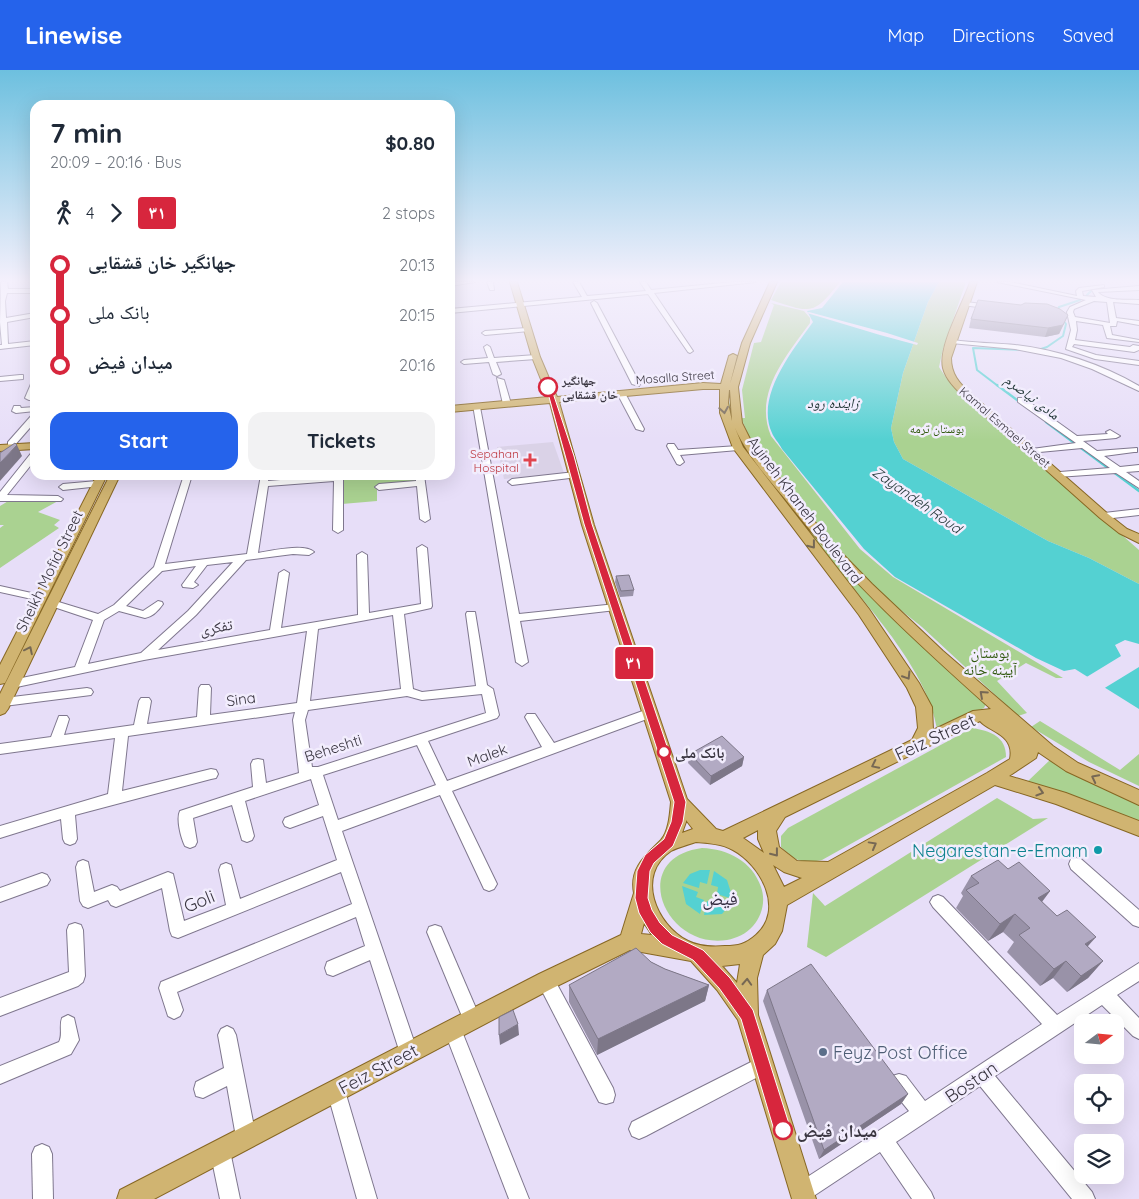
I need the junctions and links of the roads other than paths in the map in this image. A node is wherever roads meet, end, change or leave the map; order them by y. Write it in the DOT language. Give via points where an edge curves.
graph roads {
  1 [pos="529,335"];
  2 [pos="610,335"];
  3 [pos="679,335"];
  4 [pos="740,335"];
  5 [pos="751,335"];
  6 [pos="955,335"];
  7 [pos="1072,335"];
  8 [pos="1108,335"];
  9 [pos="2,340"];
  10 [pos="30,341"];
  11 [pos="1137,341"];
  12 [pos="953,342"];
  13 [pos="1070,345"];
  14 [pos="487,347"];
  15 [pos="1139,348"];
  16 [pos="690,351"];
  17 [pos="536,357"];
  18 [pos="492,360"];
  19 [pos="464,362"];
  20 [pos="1139,363"];
  21 [pos="21,376"];
  22 [pos="0,379"];
  23 [pos="636,384"];
  24 [pos="729,387"];
  25 [pos="1139,388"];
  26 [pos="621,394"];
  27 [pos="554,400"];
  28 [pos="1021,400"];
  29 [pos="507,404"];
  30 [pos="476,407"];
  31 [pos="18,408"];
  32 [pos="455,409"];
  33 [pos="30,413"];
  34 [pos="30,419"];
  35 [pos="640,429"];
  36 [pos="1055,431"];
  37 [pos="1116,436"];
  38 [pos="1077,443"];
  39 [pos="11,444"];
  40 [pos="30,445"];
  41 [pos="30,445"];
  42 [pos="0,446"];
  43 [pos="738,448"];
  44 [pos="1134,450"];
  45 [pos="1032,451"];
  46 [pos="1094,454"];
  47 [pos="30,460"];
  48 [pos="680,462"];
  49 [pos="1139,468"];
  50 [pos="1119,471"];
  51 [pos="1108,472"];
  52 [pos="575,474"];
  53 [pos="1060,475"];
  54 [pos="100,480"];
  55 [pos="111,480"];
  56 [pos="186,480"];
  57 [pos="264,480"];
  58 [pos="339,480"];
  59 [pos="414,480"];
  60 [pos="420,480"];
  61 [pos="512,482"];
  62 [pos="1139,485"];
  63 [pos="379,486"];
  64 [pos="63,487"];
  65 [pos="1139,494"];
  66 [pos="0,498"];
  67 [pos="58,499"];
  68 [pos="95,502"];
  69 [pos="785,502"];
  70 [pos="1139,512"];
  71 [pos="1104,516"];
  72 [pos="425,519"];
  73 [pos="338,530"];
  74 [pos="1121,530"];
  75 [pos="1139,539"];
  76 [pos="422,548"];
  77 [pos="1139,548"];
  78 [pos="309,552"];
  79 [pos="362,555"];
  80 [pos="248,556"];
  81 [pos="204,562"];
  82 [pos="159,568"];
  83 [pos="284,573"];
  84 [pos="193,585"];
  85 [pos="0,589"];
  86 [pos="47,601"];
  87 [pos="158,604"];
  88 [pos="118,607"];
  89 [pos="616,607"];
  90 [pos="398,611"];
  91 [pos="471,614"];
  92 [pos="99,618"];
  93 [pos="364,618"];
  94 [pos="514,618"];
  95 [pos="313,626"];
  96 [pos="275,631"];
  97 [pos="144,656"];
  98 [pos="522,662"];
  99 [pos="80,668"];
  100 [pos="4,675"];
  101 [pos="205,688"];
  102 [pos="485,689"];
  103 [pos="87,692"];
  104 [pos="407,692"];
  105 [pos="145,702"];
  106 [pos="2,706"];
  107 [pos="303,706"];
  108 [pos="651,713"];
  109 [pos="531,717"];
  110 [pos="63,719"];
  111 [pos="204,720"];
  112 [pos="964,721"];
  113 [pos="1019,727"];
  114 [pos="140,729"];
  115 [pos="122,732"];
  116 [pos="420,738"];
  117 [pos="56,741"];
  118 [pos="918,743"];
  119 [pos="0,749"];
  120 [pos="551,750"];
  121 [pos="1017,762"];
  122 [pos="258,764"];
  123 [pos="310,773"];
  124 [pos="211,774"];
  125 [pos="993,778"];
  126 [pos="443,788"];
  127 [pos="260,790"];
  128 [pos="114,798"];
  129 [pos="237,798"];
  130 [pos="1139,798"];
  131 [pos="680,802"];
  132 [pos="327,808"];
  133 [pos="780,811"];
  134 [pos="68,812"];
  135 [pos="290,822"];
  136 [pos="333,828"];
  137 [pos="1139,828"];
  138 [pos="0,832"];
  139 [pos="248,836"];
  140 [pos="718,836"];
  141 [pos="70,839"];
  142 [pos="190,842"];
  143 [pos="669,842"];
  144 [pos="345,864"];
  145 [pos="1076,864"];
  146 [pos="83,866"];
  147 [pos="830,869"];
  148 [pos="226,870"];
  149 [pos="42,880"];
  150 [pos="488,884"];
  151 [pos="0,895"];
  152 [pos="642,898"];
  153 [pos="779,900"];
  154 [pos="938,902"];
  155 [pos="234,908"];
  156 [pos="360,908"];
  157 [pos="1139,920"];
  158 [pos="75,930"];
  159 [pos="435,932"];
  160 [pos="629,941"];
  161 [pos="754,949"];
  162 [pos="374,950"];
  163 [pos="690,952"];
  164 [pos="333,968"];
  165 [pos="1139,971"];
  166 [pos="546,981"];
  167 [pos="1103,994"];
  168 [pos="0,1007"];
  169 [pos="174,1010"];
  170 [pos="747,1015"];
  171 [pos="472,1020"];
  172 [pos="68,1024"];
  173 [pos="1055,1025"];
  174 [pos="453,1030"];
  175 [pos="1139,1030"];
  176 [pos="226,1035"];
  177 [pos="408,1053"];
  178 [pos="763,1065"];
  179 [pos="888,1068"];
  180 [pos="234,1072"];
  181 [pos="0,1075"];
  182 [pos="983,1075"];
  183 [pos="203,1089"];
  184 [pos="336,1091"];
  185 [pos="606,1095"];
  186 [pos="923,1114"];
  187 [pos="639,1129"];
  188 [pos="246,1137"];
  189 [pos="883,1140"];
  190 [pos="220,1151"];
  191 [pos="42,1154"];
  192 [pos="149,1194"];
  193 [pos="803,1195"];
  194 [pos="43,1199"];
  195 [pos="129,1199"];
  196 [pos="230,1199"];
  197 [pos="367,1199"];
  198 [pos="519,1199"];
  199 [pos="924,1199"];
  200 [pos="1085,1199"];
  1 -- 17 [label="main road"];
  2 -- 23 [label="street"];
  3 -- 16 [label="street"];
  4 -- 24 [label="main road, Ayineh Khaneh Boulevard"];
  5 -- 24 [label="main road, Ayineh Khaneh Boulevard"];
  6 -- 12 [label="main road, Kamal Esmael Street"];
  7 -- 13 [label="street"];
  8 -- 11 [label="street"];
  9 -- 10 [label="street"];
  12 -- 25 [label="street" via="1029,350 1102,368"];
  12 -- 45 [label="main road, Kamal Esmael Street" via="947,366 958,385"];
  13 -- 15 [label="street"];
  13 -- 20 [label="street" via="1095,357"];
  14 -- 18 [label="street"];
  17 -- 18 [label="street"];
  17 -- 27 [label="main road"];
  18 -- 19 [label="street"];
  18 -- 29 [label="street"];
  21 -- 22 [label="street"];
  24 -- 26 [label="main road, Mosalla Street" via="703,386"];
  24 -- 43 [label="main road, Ayineh Khaneh Boulevard, one-way" via="723,405"];
  24 -- 69 [label="main road, Ayineh Khaneh Boulevard" via="736,423"];
  26 -- 27 [label="main road, Mosalla Street"];
  26 -- 35 [label="street"];
  27 -- 29 [label="main road, Mosalla Street"];
  27 -- 52 [label="main road"];
  28 -- 38 [label="street"];
  29 -- 30 [label="main road, Mosalla Street"];
  30 -- 32 [label="main road, Mosalla Street"];
  30 -- 94 [label="street"];
  31 -- 33 [label="street" via="16,411"];
  34 -- 39 [label="street"];
  36 -- 38 [label="street"];
  37 -- 38 [label="street"];
  38 -- 45 [label="street"];
  38 -- 46 [label="street"];
  38 -- 51 [label="street"];
  39 -- 40 [label="main road"];
  39 -- 42 [label="main road"];
  41 -- 42 [label="main road"];
  43 -- 48 [label="street" via="673,449"];
  43 -- 69 [label="main road, Ayineh Khaneh Boulevard"];
  44 -- 46 [label="street"];
  45 -- 53 [label="main road, Kamal Esmael Street"];
  46 -- 50 [label="street"];
  47 -- 66 [label="street"];
  49 -- 50 [label="street"];
  50 -- 51 [label="street"];
  50 -- 62 [label="street"];
  51 -- 53 [label="street"];
  51 -- 65 [label="street"];
  52 -- 61 [label="street"];
  52 -- 89 [label="main road"];
  53 -- 71 [label="main road, Kamal Esmael Street"];
  54 -- 64 [label="street"];
  54 -- 68 [label="main road, Sheikh Mofid Street"];
  55 -- 68 [label="main road, Sheikh Mofid Street"];
  56 -- 82 [label="street"];
  57 -- 80 [label="street"];
  58 -- 73 [label="street"];
  59 -- 63 [label="street"];
  60 -- 72 [label="street"];
  66 -- 67 [label="street"];
  68 -- 86 [label="main road, Sheikh Mofid Street"];
  113 -- 69 [label="main road, Ayineh Khaneh Boulevard, one-way" via="867,587"];
  69 -- 118 [label="main road, Ayineh Khaneh Boulevard, one-way" via="914,687 924,707 926,728"];
  70 -- 71 [label="street"];
  71 -- 74 [label="main road, Kamal Esmael Street"];
  74 -- 75 [label="main road, Kamal Esmael Street"];
  74 -- 77 [label="main road"];
  76 -- 90 [label="street, تفکری" via="427,606"];
  78 -- 80 [label="street"];
  79 -- 93 [label="street"];
  80 -- 81 [label="street"];
  80 -- 97 [label="street"];
  81 -- 82 [label="street"];
  81 -- 84 [label="street" via="187,585"];
  82 -- 88 [label="street"];
  83 -- 96 [label="street"];
  85 -- 86 [label="street"];
  86 -- 92 [label="street"];
  86 -- 100 [label="main road, Sheikh Mofid Street"];
  87 -- 88 [label="street" via="145,615"];
  88 -- 92 [label="street"];
  89 -- 94 [label="street"];
  89 -- 108 [label="main road"];
  90 -- 93 [label="street, تفکری"];
  90 -- 104 [label="street"];
  91 -- 102 [label="street"];
  92 -- 99 [label="street"];
  93 -- 95 [label="street, تفکری"];
  94 -- 98 [label="street"];
  95 -- 96 [label="street, تفکری"];
  95 -- 107 [label="street"];
  96 -- 97 [label="street, تفکری"];
  97 -- 99 [label="street, تفکری"];
  99 -- 100 [label="street, تفکری"];
  100 -- 106 [label="main road, Sheikh Mofid Street"];
  101 -- 111 [label="street"];
  102 -- 104 [label="street, Sina" via="422,696"];
  102 -- 116 [label="street, Beheshti" via="493,715"];
  103 -- 106 [label="street"];
  104 -- 107 [label="street, Sina"];
  105 -- 114 [label="street"];
  107 -- 111 [label="street, Sina"];
  107 -- 123 [label="street" via="298,720"];
  108 -- 120 [label="street, Malek"];
  108 -- 131 [label="main road"];
  109 -- 120 [label="street"];
  110 -- 117 [label="street"];
  111 -- 114 [label="street, Sina"];
  112 -- 113 [label="main road, Feiz Street" via="978,715 992,715 1010,720"];
  112 -- 118 [label="main road, Feiz Street"];
  112 -- 121 [label="main road" via="983,720 1011,734 1020,748"];
  113 -- 121 [label="main road" via="1031,746 1030,754"];
  130 -- 113 [label="main road, one-way" via="1072,766"];
  114 -- 115 [label="street, Sina"];
  115 -- 117 [label="street, Sina"];
  115 -- 128 [label="street"];
  116 -- 123 [label="street, Beheshti"];
  116 -- 126 [label="street"];
  117 -- 119 [label="street, Sina"];
  118 -- 133 [label="main road, Feiz Street, one-way"];
  120 -- 126 [label="street, Malek"];
  121 -- 125 [label="main road"];
  122 -- 127 [label="street"];
  123 -- 127 [label="street, Beheshti"];
  123 -- 132 [label="street"];
  124 -- 128 [label="street"];
  125 -- 137 [label="main road, one-way" via="1060,798"];
  147 -- 125 [label="main road, one-way"];
  126 -- 136 [label="street, Malek"];
  126 -- 150 [label="street"];
  127 -- 129 [label="street, Beheshti"];
  128 -- 134 [label="street"];
  129 -- 139 [label="street"];
  129 -- 142 [label="street, Beheshti" via="185,815"];
  131 -- 140 [label="main road"];
  131 -- 143 [label="main road"];
  132 -- 135 [label="street"];
  132 -- 136 [label="street"];
  133 -- 140 [label="main road, Feiz Street"];
  133 -- 147 [label="main road, one-way" via="767,831 772,851 791,867"];
  134 -- 138 [label="street"];
  134 -- 141 [label="street"];
  136 -- 144 [label="street"];
  140 -- 143 [label="main road" via="682,837"];
  140 -- 153 [label="main road" via="738,844 762,862 770,873"];
  143 -- 152 [label="main road" via="649,859 644,871"];
  144 -- 155 [label="street, Goli"];
  144 -- 156 [label="street"];
  145 -- 157 [label="street"];
  146 -- 155 [label="street, Goli" via="88,902 112,892 116,900 168,880 178,931"];
  147 -- 153 [label="main road"];
  148 -- 155 [label="street"];
  149 -- 151 [label="street"];
  152 -- 160 [label="main road"];
  152 -- 163 [label="main road" via="655,927 667,940"];
  153 -- 161 [label="main road" via="774,927"];
  154 -- 173 [label="street"];
  156 -- 162 [label="street"];
  156 -- 169 [label="street" via="167,988"];
  158 -- 168 [label="street" via="77,976"];
  159 -- 171 [label="street"];
  160 -- 163 [label="main road"];
  160 -- 166 [label="main road, Feiz Street"];
  161 -- 163 [label="main road" via="728,958"];
  170 -- 161 [label="main road, one-way" via="747,978"];
  162 -- 164 [label="street"];
  162 -- 177 [label="street"];
  163 -- 170 [label="main road" via="724,983"];
  165 -- 167 [label="street, Bostan"];
  166 -- 171 [label="main road, Feiz Street"];
  166 -- 185 [label="street"];
  167 -- 173 [label="street, Bostan"];
  167 -- 175 [label="street"];
  170 -- 178 [label="main road"];
  171 -- 174 [label="main road, Feiz Street"];
  172 -- 181 [label="street" via="70,1040 66,1048"];
  173 -- 182 [label="street, Bostan"];
  174 -- 177 [label="main road, Feiz Street"];
  174 -- 198 [label="street"];
  176 -- 180 [label="street"];
  177 -- 184 [label="main road, Feiz Street"];
  178 -- 187 [label="street"];
  178 -- 193 [label="main road"];
  179 -- 186 [label="street"];
  180 -- 183 [label="street"];
  180 -- 188 [label="street"];
  182 -- 186 [label="street, Bostan"];
  182 -- 200 [label="street"];
  184 -- 188 [label="main road, Feiz Street"];
  184 -- 197 [label="street"];
  186 -- 189 [label="street, Bostan"];
  188 -- 190 [label="main road, Feiz Street"];
  189 -- 193 [label="street, Bostan"];
  189 -- 199 [label="street"];
  190 -- 192 [label="main road, Feiz Street"];
  190 -- 196 [label="street"];
  191 -- 194 [label="street"];
  192 -- 195 [label="main road, Feiz Street"];
}
